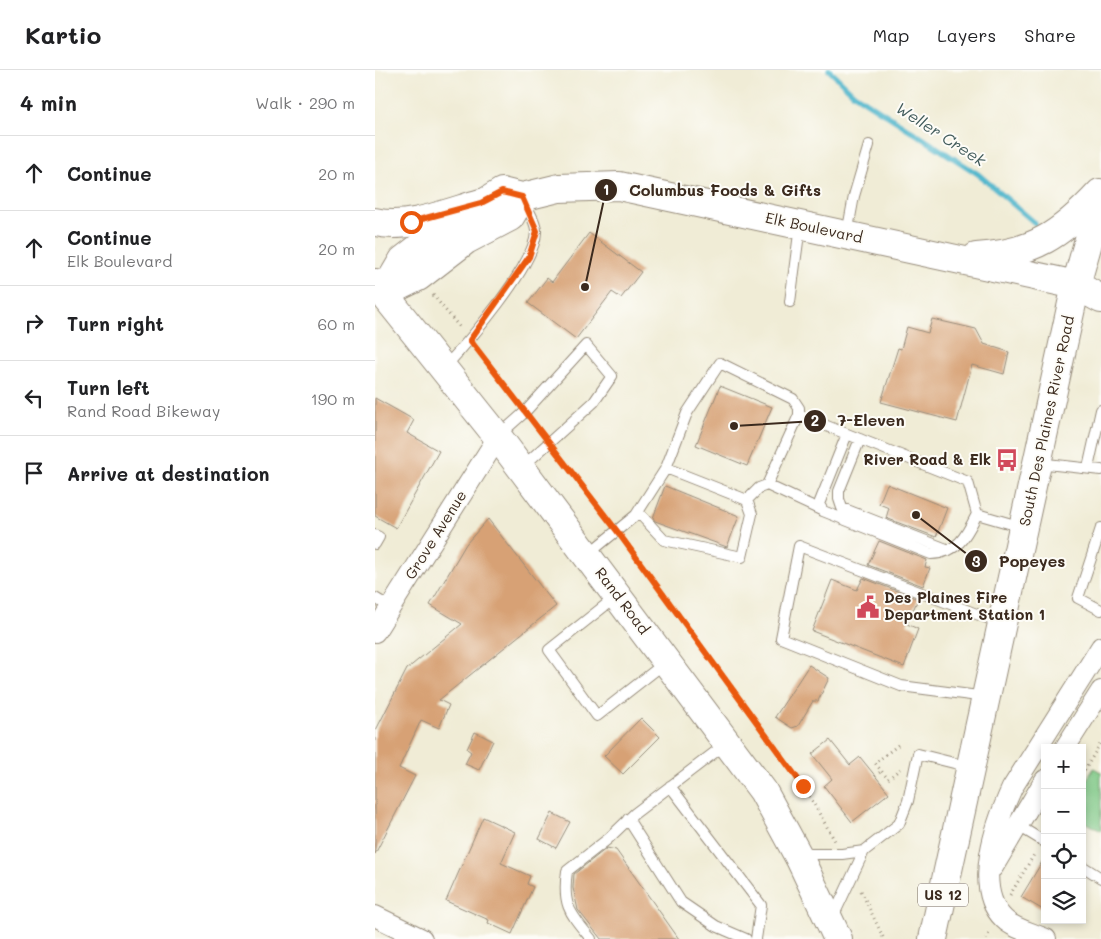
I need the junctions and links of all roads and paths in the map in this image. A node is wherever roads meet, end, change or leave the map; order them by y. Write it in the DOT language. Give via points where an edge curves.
graph roads {
  1 [pos="869,145"];
  2 [pos="1101,192"];
  3 [pos="522,197"];
  4 [pos="1101,197"];
  5 [pos="481,203"];
  6 [pos="375,222"];
  7 [pos="800,225"];
  8 [pos="847,235"];
  9 [pos="954,258"];
  10 [pos="1089,284"];
  11 [pos="427,288"];
  12 [pos="378,293"];
  13 [pos="1101,299"];
  14 [pos="790,302"];
  15 [pos="470,340"];
  16 [pos="443,369"];
  17 [pos="1101,410"];
  18 [pos="525,412"];
  19 [pos="799,415"];
  20 [pos="847,434"];
  21 [pos="498,437"];
  22 [pos="860,439"];
  23 [pos="550,443"];
  24 [pos="1038,463"];
  25 [pos="521,468"];
  26 [pos="665,468"];
  27 [pos="1088,468"];
  28 [pos="1101,470"];
  29 [pos="767,485"];
  30 [pos="747,500"];
  31 [pos="638,512"];
  32 [pos="823,512"];
  33 [pos="977,514"];
  34 [pos="1024,528"];
  35 [pos="1101,528"];
  36 [pos="617,531"];
  37 [pos="375,535"];
  38 [pos="375,544"];
  39 [pos="949,550"];
  40 [pos="587,556"];
  41 [pos="617,596"];
  42 [pos="383,602"];
  43 [pos="1101,610"];
  44 [pos="1003,624"];
  45 [pos="375,632"];
  46 [pos="1101,647"];
  47 [pos="667,661"];
  48 [pos="1101,691"];
  49 [pos="988,697"];
  50 [pos="728,742"];
  51 [pos="1101,742"];
  52 [pos="1068,744"];
  53 [pos="898,745"];
  54 [pos="918,754"];
  55 [pos="972,768"];
  56 [pos="1086,768"];
  57 [pos="882,771"];
  58 [pos="875,776"];
  59 [pos="670,786"];
  60 [pos="1041,786"];
  61 [pos="628,819"];
  62 [pos="1017,825"];
  63 [pos="1041,840"];
  64 [pos="1041,847"];
  65 [pos="863,851"];
  66 [pos="797,854"];
  67 [pos="842,854"];
  68 [pos="1086,869"];
  69 [pos="989,873"];
  70 [pos="853,874"];
  71 [pos="1101,878"];
  72 [pos="999,914"];
  73 [pos="375,916"];
  74 [pos="834,931"];
  75 [pos="1022,934"];
  76 [pos="422,939"];
  77 [pos="591,939"];
  78 [pos="746,939"];
  79 [pos="756,939"];
  80 [pos="884,939"];
  81 [pos="933,939"];
  82 [pos="986,939"];
  83 [pos="1046,939"];
  1 -- 8 [label="lane"];
  2 -- 9 [label="main road" via="1076,219 1044,242 993,256"];
  3 -- 5 [label="main road, Elk Boulevard" via="502,192"];
  3 -- 7 [label="main road, Elk Boulevard" via="559,188 619,186"];
  3 -- 12 [label="main road" via="510,217 466,240 418,277"];
  3 -- 15 [label="lane" via="537,231 529,257"];
  4 -- 10 [label="main road, South Des Plaines River Road"];
  5 -- 6 [label="main road" via="411,222"];
  5 -- 12 [label="main road, Elk Boulevard" via="403,260"];
  7 -- 8 [label="main road, Elk Boulevard"];
  7 -- 14 [label="lane"];
  8 -- 9 [label="main road, Elk Boulevard"];
  9 -- 10 [label="main road, Elk Boulevard"];
  10 -- 13 [label="main road, Elk Boulevard"];
  10 -- 24 [label="main road, South Des Plaines River Road / US 12"];
  11 -- 15 [label="path"];
  12 -- 16 [label="main road, Rand Road"];
  15 -- 16 [label="lane"];
  15 -- 18 [label="path"];
  16 -- 21 [label="main road, Rand Road"];
  17 -- 27 [label="lane"];
  18 -- 21 [label="lane"];
  18 -- 23 [label="lane" via="587,345 612,376 594,402"];
  19 -- 20 [label="lane"];
  19 -- 26 [label="lane" via="799,408 793,400 720,363 687,413"];
  19 -- 29 [label="lane"];
  20 -- 22 [label="lane"];
  20 -- 32 [label="lane" via="819,504"];
  21 -- 25 [label="main road, Rand Road"];
  21 -- 42 [label="street, Grove Avenue"];
  22 -- 33 [label="lane" via="968,482"];
  22 -- 39 [label="lane" via="839,491 842,508"];
  23 -- 25 [label="lane"];
  23 -- 36 [label="path"];
  24 -- 27 [label="lane"];
  24 -- 34 [label="main road, South Des Plaines River Road / US 12"];
  25 -- 40 [label="main road, Rand Road"];
  26 -- 30 [label="lane"];
  26 -- 31 [label="lane"];
  27 -- 28 [label="lane"];
  29 -- 30 [label="lane"];
  29 -- 32 [label="lane"];
  30 -- 31 [label="lane" via="752,514 742,557 664,540"];
  31 -- 36 [label="lane"];
  32 -- 39 [label="lane" via="931,554"];
  33 -- 34 [label="lane"];
  33 -- 39 [label="lane" via="966,534"];
  34 -- 44 [label="main road, South Des Plaines River Road / US 12"];
  35 -- 43 [label="lane" via="1078,598"];
  36 -- 40 [label="lane"];
  36 -- 67 [label="path" via="803,786"];
  37 -- 38 [label="lane" via="379,537"];
  40 -- 41 [label="main road, Rand Road"];
  41 -- 47 [label="main road, Rand Road"];
  41 -- 47 [label="lane" via="549,650 597,716"];
  42 -- 45 [label="street, Grove Avenue"];
  44 -- 49 [label="main road, South Des Plaines River Road / US 12"];
  44 -- 49 [label="lane" via="799,546 781,638 901,686"];
  46 -- 69 [label="street" via="1000,812 992,842"];
  47 -- 50 [label="main road, Rand Road"];
  48 -- 52 [label="street"];
  49 -- 55 [label="main road, South Des Plaines River Road / US 12"];
  50 -- 59 [label="lane"];
  50 -- 66 [label="main road, Rand Road" via="763,791"];
  51 -- 56 [label="path"];
  53 -- 57 [label="path" via="875,763"];
  54 -- 55 [label="lane"];
  54 -- 57 [label="path" via="888,778"];
  54 -- 65 [label="lane" via="908,801 899,824"];
  55 -- 81 [label="main road, South Des Plaines River Road / US 12"];
  57 -- 58 [label="path"];
  59 -- 61 [label="lane"];
  59 -- 79 [label="lane" via="761,905"];
  60 -- 62 [label="street"];
  61 -- 77 [label="lane" via="608,840 567,871 565,892 570,913"];
  61 -- 78 [label="lane" via="681,902 716,926"];
  62 -- 63 [label="lane"];
  62 -- 69 [label="street"];
  64 -- 72 [label="path"];
  65 -- 67 [label="lane"];
  65 -- 70 [label="lane"];
  66 -- 67 [label="lane"];
  66 -- 74 [label="main road, Rand Road"];
  68 -- 71 [label="lane"];
  69 -- 72 [label="street" via="989,891"];
  70 -- 74 [label="lane"];
  70 -- 80 [label="path"];
  72 -- 75 [label="street"];
  72 -- 82 [label="path"];
  73 -- 76 [label="street"];
  75 -- 83 [label="street"];
}
